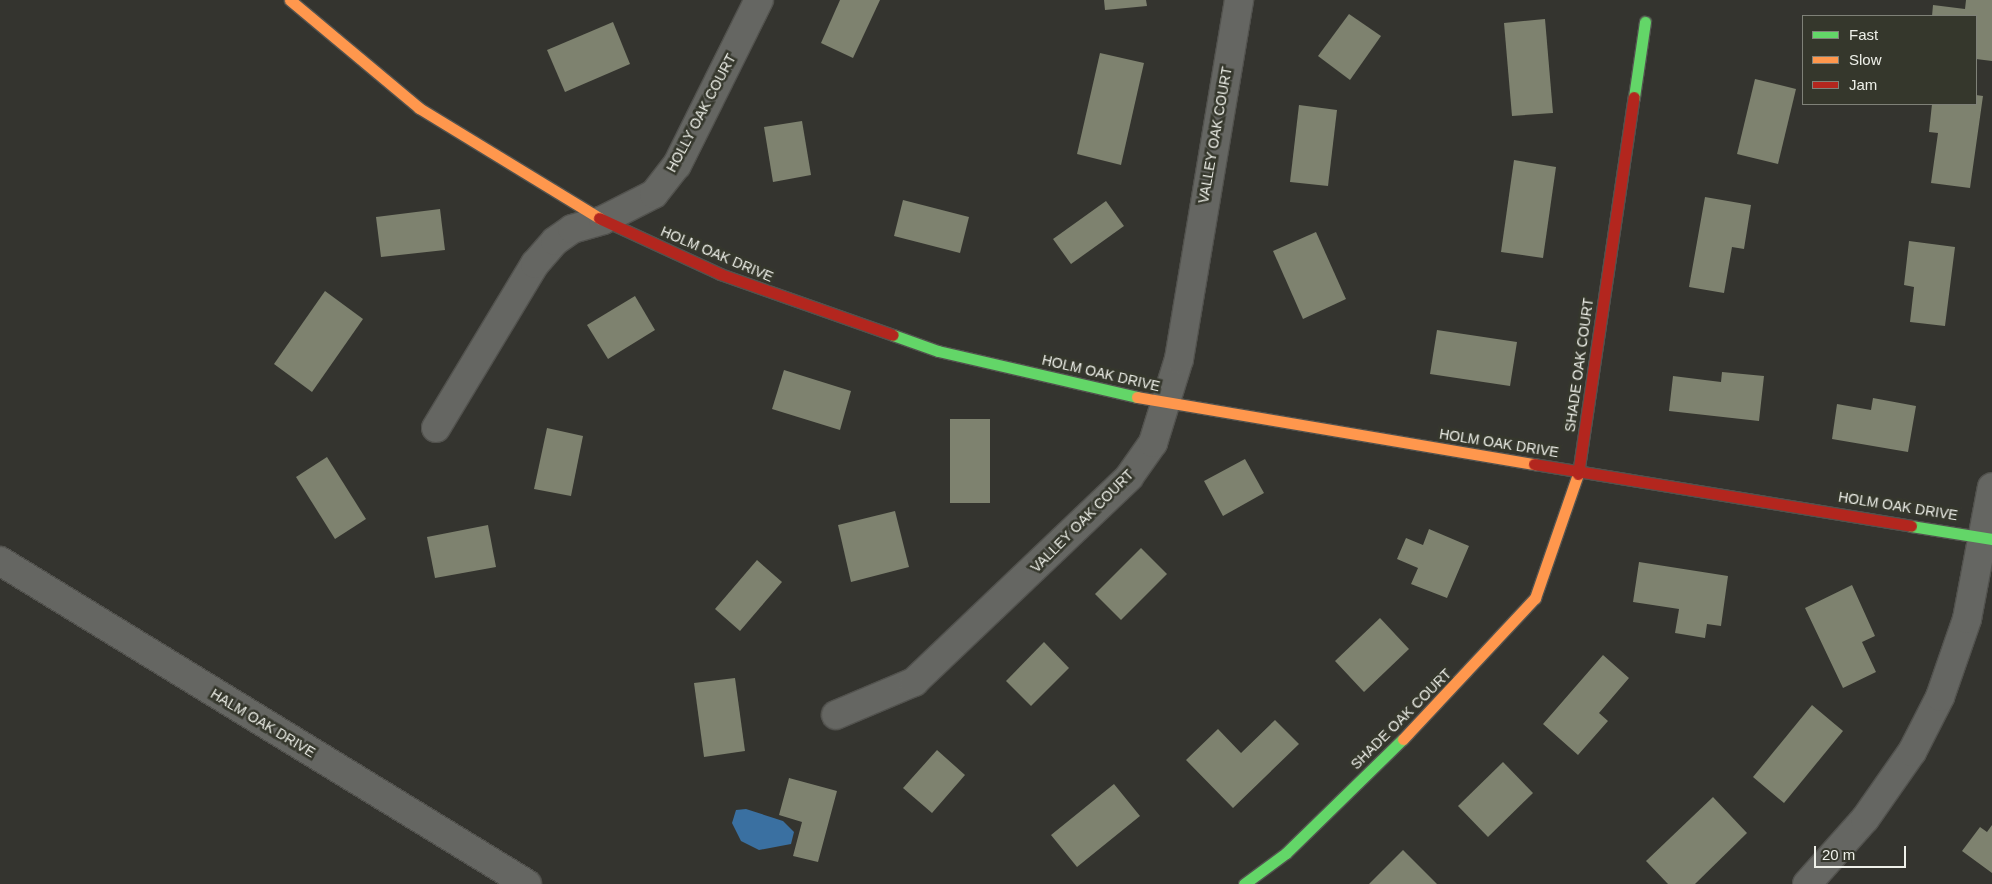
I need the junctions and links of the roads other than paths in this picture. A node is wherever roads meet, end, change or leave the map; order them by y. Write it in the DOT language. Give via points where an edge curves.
graph roads {
  1 [pos="290,0"];
  2 [pos="758,0"];
  3 [pos="1240,0"];
  4 [pos="1645,22"];
  5 [pos="603,220"];
  6 [pos="1163,403"];
  7 [pos="436,428"];
  8 [pos="1578,471"];
  9 [pos="1992,487"];
  10 [pos="1988,537"];
  11 [pos="0,561"];
  12 [pos="836,715"];
  13 [pos="527,884"];
  14 [pos="1244,884"];
  15 [pos="1807,884"];
  1 -- 5 [label="street, HOLM OAK DRIVE" via="419,108"];
  2 -- 5 [label="street, HOLLY OAK COURT" via="677,164 654,194"];
  3 -- 6 [label="street, VALLEY OAK COURT" via="1179,359"];
  4 -- 8 [label="street, SHADE OAK COURT"];
  5 -- 6 [label="street, HOLM OAK DRIVE" via="720,274 864,327 938,351"];
  5 -- 7 [label="street, HOLLY OAK COURT" via="572,229 535,264"];
  6 -- 8 [label="street, HOLM OAK DRIVE"];
  6 -- 12 [label="street, VALLEY OAK COURT" via="1153,443 1129,477 980,623 914,682"];
  8 -- 10 [label="street, HOLM OAK DRIVE"];
  8 -- 14 [label="street, SHADE OAK COURT" via="1555,551 1535,598 1515,625 1286,853"];
  9 -- 10 [label="street"];
  10 -- 15 [label="street" via="1967,619 1940,697 1912,752 1865,819"];
  11 -- 13 [label="street, HALM OAK DRIVE"];
}
